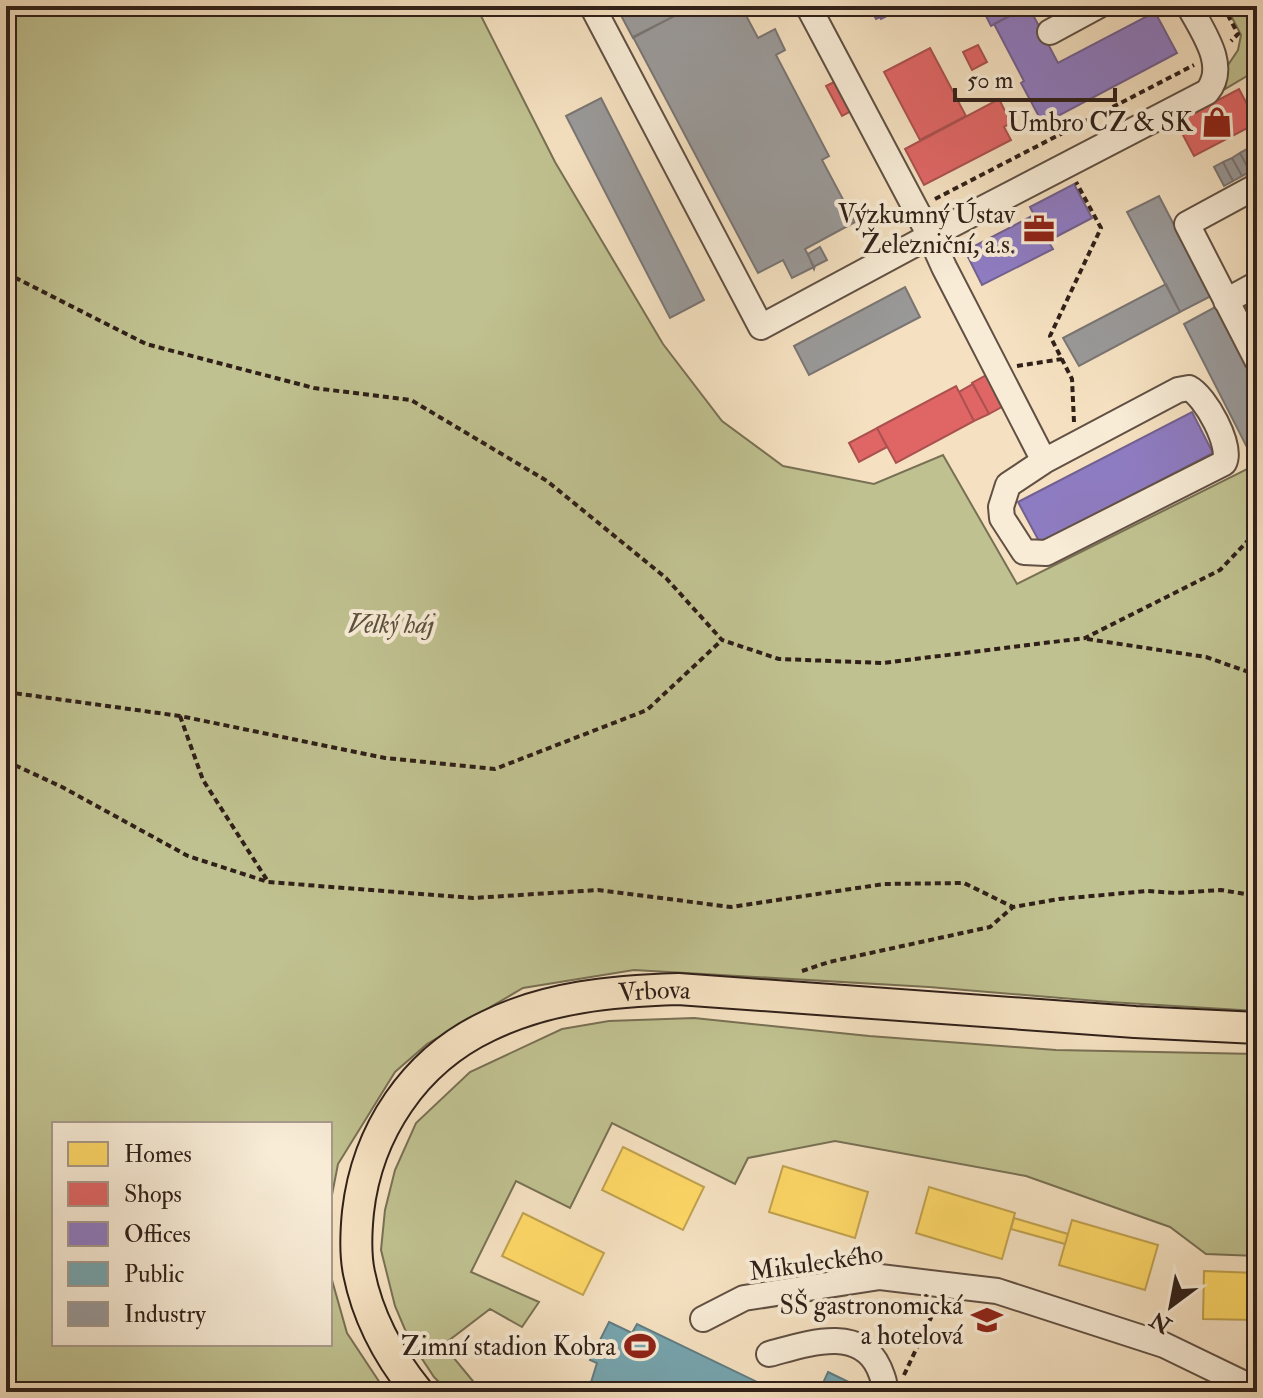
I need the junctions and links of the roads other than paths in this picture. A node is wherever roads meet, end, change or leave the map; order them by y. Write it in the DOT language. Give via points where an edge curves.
graph roads {
  1 [pos="592,6"];
  2 [pos="808,6"];
  3 [pos="1098,6"];
  4 [pos="1189,6"];
  5 [pos="1060,20"];
  6 [pos="1257,186"];
  7 [pos="930,236"];
  8 [pos="1257,284"];
  9 [pos="1226,301"];
  10 [pos="1257,360"];
  11 [pos="1044,461"];
  12 [pos="1257,1028"];
  13 [pos="703,1319"];
  14 [pos="769,1354"];
  15 [pos="885,1388"];
  16 [pos="1257,1390"];
  17 [pos="418,1392"];
  1 -- 7 [label="street" via="761,327"];
  2 -- 7 [label="street"];
  3 -- 5 [label="street"];
  4 -- 7 [label="street" via="1213,54 1216,75 1207,92"];
  6 -- 9 [label="street" via="1187,224"];
  7 -- 11 [label="street"];
  8 -- 9 [label="street"];
  9 -- 10 [label="street"];
  11 -- 11 [label="street" via="1189,388 1199,393 1229,455 1224,463 1046,553 1024,552 1002,518 1001,507 1008,485"];
  12 -- 17 [label="main road, Vrbova" via="678,989 577,998 487,1026 442,1053 408,1088 382,1126 360,1193 359,1272 375,1324"];
  13 -- 16 [label="street, Mikuleckého" via="744,1298 880,1277 997,1291 1164,1345"];
  14 -- 15 [label="street" via="812,1342 860,1346 877,1363"];
}
